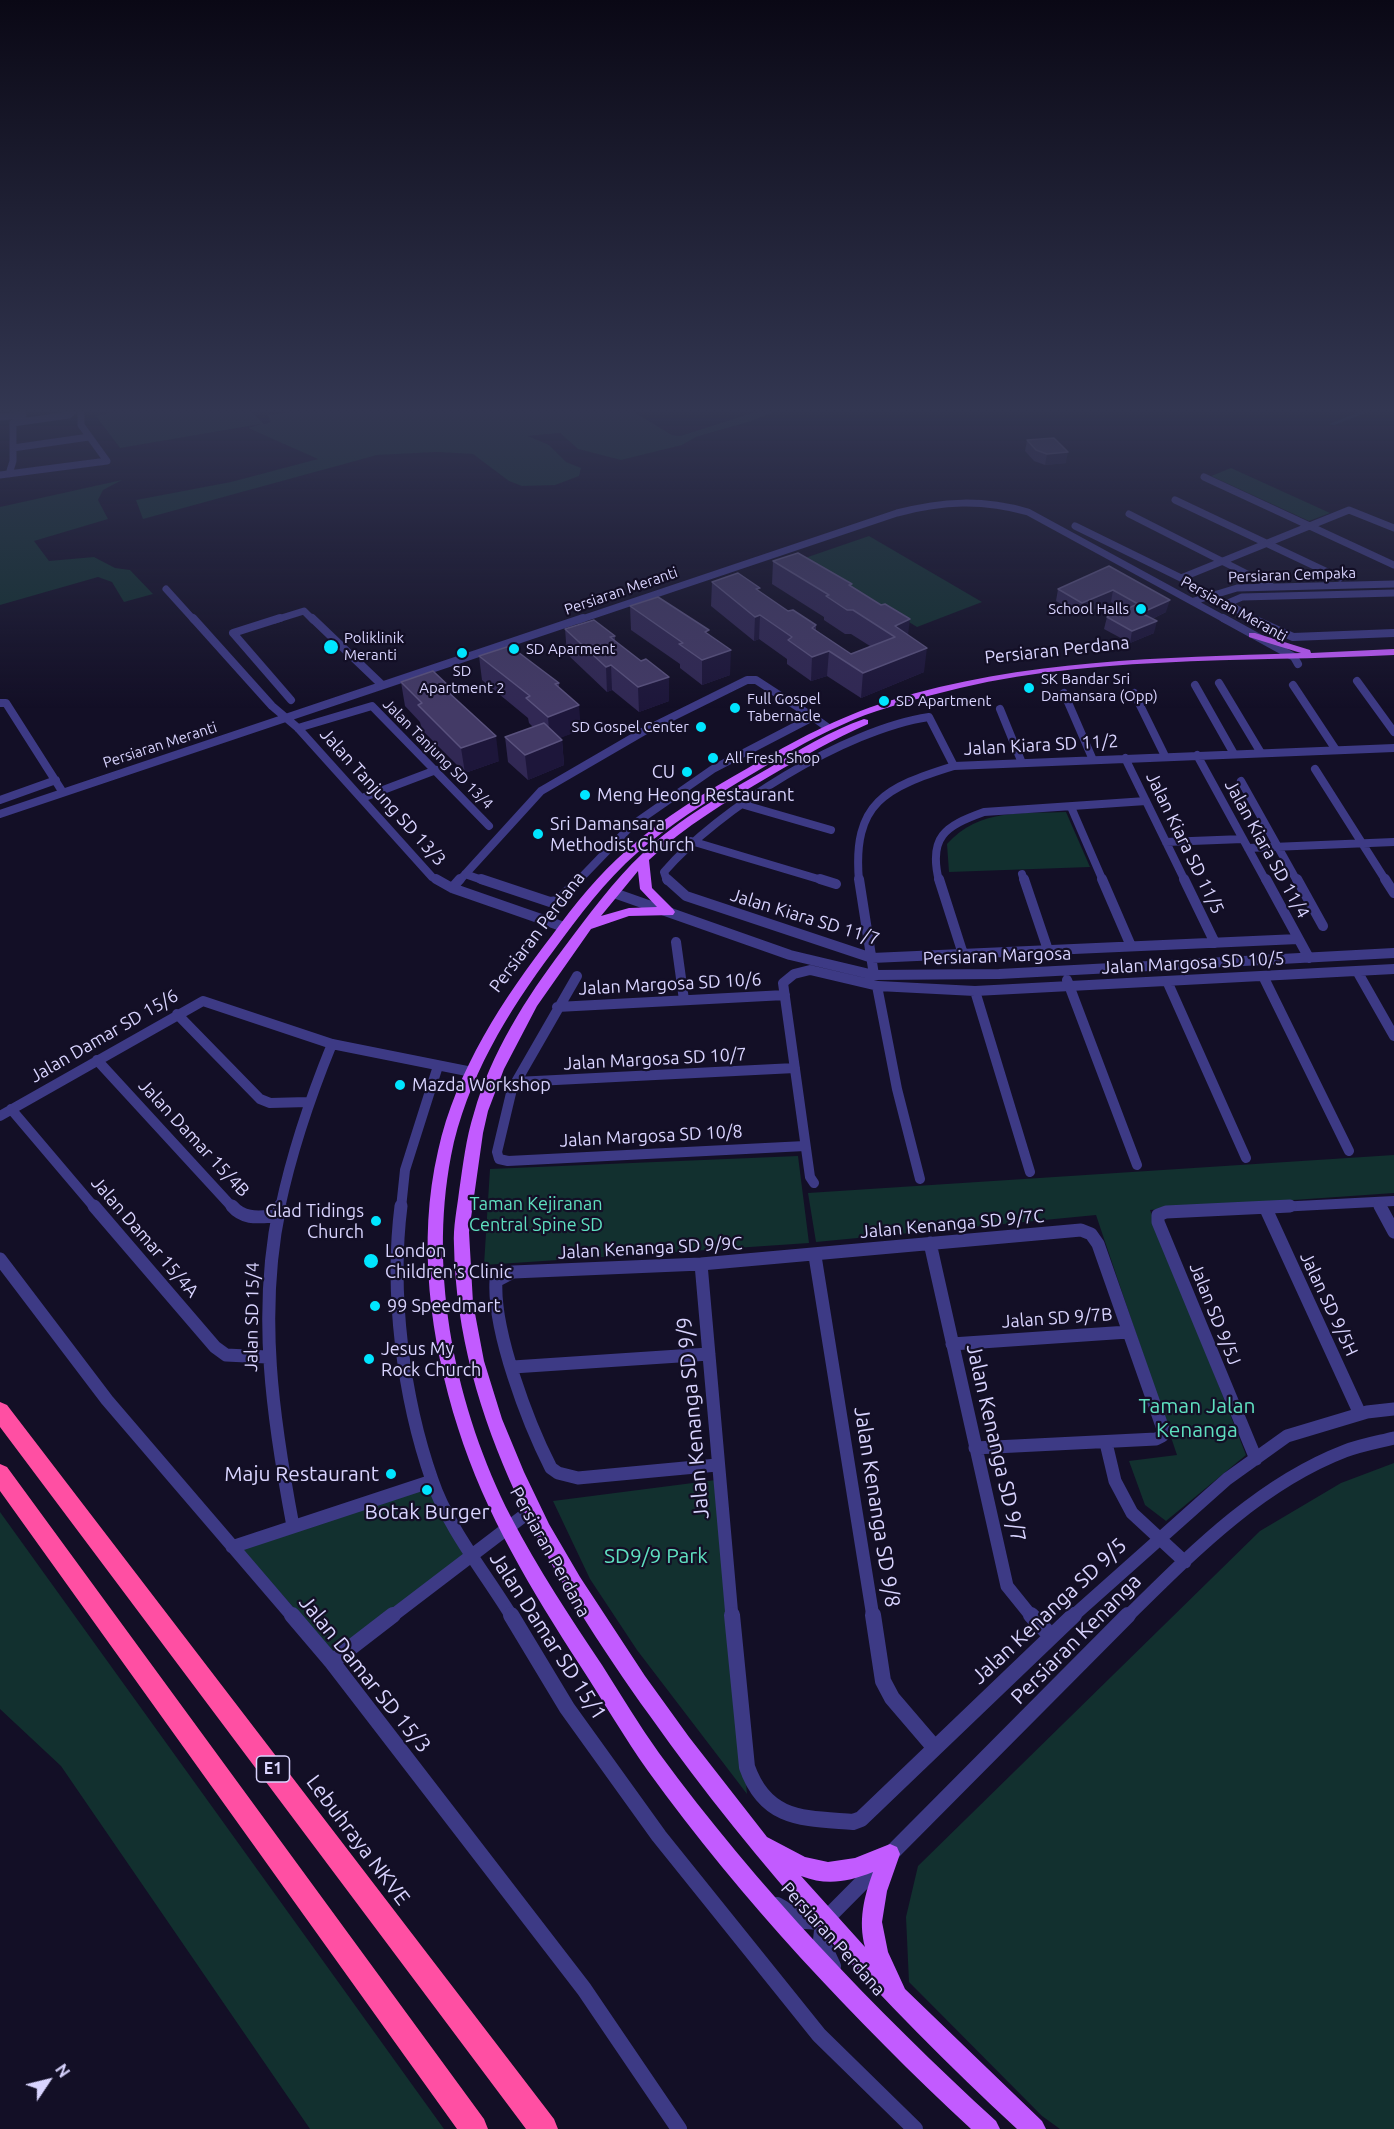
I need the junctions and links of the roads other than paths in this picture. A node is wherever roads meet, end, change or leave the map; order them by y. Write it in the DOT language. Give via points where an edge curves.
graph roads {
  1 [pos="907,510"];
  2 [pos="1024,510"];
  3 [pos="1197,510"];
  4 [pos="1276,510"];
  5 [pos="1350,510"];
  6 [pos="1352,510"];
  7 [pos="1129,514"];
  8 [pos="1075,525"];
  9 [pos="1310,526"];
  10 [pos="1394,528"];
  11 [pos="1268,544"];
  12 [pos="1143,560"];
  13 [pos="1225,562"];
  14 [pos="1394,565"];
  15 [pos="1127,566"];
  16 [pos="1340,578"];
  17 [pos="1394,584"];
  18 [pos="1272,586"];
  19 [pos="1356,586"];
  20 [pos="166,589"];
  21 [pos="1394,593"];
  22 [pos="1364,594"];
  23 [pos="1194,601"];
  24 [pos="1394,633"];
  25 [pos="1252,635"];
  26 [pos="1394,652"];
  27 [pos="1331,656"];
  28 [pos="1245,658"];
  29 [pos="1394,660"];
  30 [pos="1296,661"];
  31 [pos="1357,681"];
  32 [pos="1219,683"];
  33 [pos="381,684"];
  34 [pos="1195,685"];
  35 [pos="1293,685"];
  36 [pos="1064,693"];
  37 [pos="1134,693"];
  38 [pos="291,700"];
  39 [pos="2,702"];
  40 [pos="1000,709"];
  41 [pos="285,717"];
  42 [pos="813,717"];
  43 [pos="827,727"];
  44 [pos="298,728"];
  45 [pos="1394,732"];
  46 [pos="1394,748"];
  47 [pos="1336,750"];
  48 [pos="1261,753"];
  49 [pos="1234,754"];
  50 [pos="1197,755"];
  51 [pos="1166,756"];
  52 [pos="1125,758"];
  53 [pos="1093,759"];
  54 [pos="1022,763"];
  55 [pos="954,766"];
  56 [pos="1315,769"];
  57 [pos="436,770"];
  58 [pos="56,780"];
  59 [pos="1241,781"];
  60 [pos="62,791"];
  61 [pos="362,798"];
  62 [pos="0,800"];
  63 [pos="1146,801"];
  64 [pos="741,804"];
  65 [pos="1071,807"];
  66 [pos="0,814"];
  67 [pos="489,826"];
  68 [pos="831,830"];
  69 [pos="1243,839"];
  70 [pos="691,841"];
  71 [pos="1166,842"];
  72 [pos="1394,842"];
  73 [pos="1362,843"];
  74 [pos="1279,847"];
  75 [pos="1248,848"];
  76 [pos="628,855"];
  77 [pos="643,860"];
  78 [pos="465,874"];
  79 [pos="1022,874"];
  80 [pos="836,884"];
  81 [pos="452,888"];
  82 [pos="614,893"];
  83 [pos="1394,893"];
  84 [pos="669,912"];
  85 [pos="567,924"];
  86 [pos="1323,926"];
  87 [pos="585,928"];
  88 [pos="1298,939"];
  89 [pos="676,942"];
  90 [pos="1215,943"];
  91 [pos="1131,946"];
  92 [pos="1048,950"];
  93 [pos="1394,953"];
  94 [pos="963,954"];
  95 [pos="872,958"];
  96 [pos="1309,958"];
  97 [pos="1394,969"];
  98 [pos="1064,971"];
  99 [pos="1357,971"];
  100 [pos="578,976"];
  101 [pos="1263,976"];
  102 [pos="876,980"];
  103 [pos="1167,981"];
  104 [pos="1070,986"];
  105 [pos="784,989"];
  106 [pos="975,991"];
  107 [pos="684,1000"];
  108 [pos="557,1007"];
  109 [pos="177,1014"];
  110 [pos="1394,1036"];
  111 [pos="332,1044"];
  112 [pos="97,1060"];
  113 [pos="438,1066"];
  114 [pos="795,1068"];
  115 [pos="472,1072"];
  116 [pos="516,1082"];
  117 [pos="309,1102"];
  118 [pos="6,1112"];
  119 [pos="805,1146"];
  120 [pos="1349,1151"];
  121 [pos="1246,1158"];
  122 [pos="1137,1165"];
  123 [pos="1030,1172"];
  124 [pos="920,1179"];
  125 [pos="814,1183"];
  126 [pos="1394,1201"];
  127 [pos="1378,1202"];
  128 [pos="1266,1209"];
  129 [pos="276,1216"];
  130 [pos="1394,1232"];
  131 [pos="930,1243"];
  132 [pos="815,1256"];
  133 [pos="0,1259"];
  134 [pos="701,1264"];
  135 [pos="466,1313"];
  136 [pos="441,1317"];
  137 [pos="1128,1332"];
  138 [pos="952,1344"];
  139 [pos="709,1354"];
  140 [pos="267,1357"];
  141 [pos="513,1367"];
  142 [pos="1394,1409"];
  143 [pos="0,1411"];
  144 [pos="1360,1414"];
  145 [pos="1394,1438"];
  146 [pos="1106,1443"];
  147 [pos="975,1448"];
  148 [pos="1256,1459"];
  149 [pos="717,1465"];
  150 [pos="0,1474"];
  151 [pos="432,1481"];
  152 [pos="530,1511"];
  153 [pos="293,1526"];
  154 [pos="508,1529"];
  155 [pos="1158,1539"];
  156 [pos="232,1547"];
  157 [pos="472,1558"];
  158 [pos="1185,1562"];
  159 [pos="1051,1636"];
  160 [pos="332,1662"];
  161 [pos="934,1748"];
  162 [pos="751,1782"];
  163 [pos="758,1842"];
  164 [pos="890,1854"];
  165 [pos="765,1898"];
  166 [pos="823,1922"];
  167 [pos="844,1987"];
  168 [pos="905,2007"];
  169 [pos="474,2129"];
  170 [pos="544,2129"];
  171 [pos="679,2129"];
  172 [pos="915,2129"];
  173 [pos="988,2129"];
  174 [pos="1034,2129"];
  1 -- 33 [label="street, Persiaran Meranti"];
  2 -- 15 [label="street, Persiaran Meranti"];
  3 -- 11 [label="street"];
  4 -- 9 [label="street"];
  5 -- 9 [label="street"];
  6 -- 10 [label="street"];
  7 -- 13 [label="street"];
  8 -- 12 [label="street"];
  9 -- 11 [label="street"];
  9 -- 14 [label="street"];
  11 -- 13 [label="street"];
  11 -- 16 [label="street"];
  12 -- 13 [label="street" via="1181,578"];
  12 -- 15 [label="street"];
  13 -- 18 [label="street"];
  15 -- 23 [label="street, Persiaran Meranti"];
  17 -- 19 [label="street, Persiaran Cempaka"];
  18 -- 19 [label="street, Persiaran Cempaka"];
  18 -- 23 [label="street, Persiaran Cempaka" via="1226,590"];
  19 -- 22 [label="street"];
  20 -- 41 [label="street, Jalan Tanjung SD 13/3"];
  21 -- 22 [label="street"];
  22 -- 24 [label="street" via="1242,597 1230,600 1229,605 1293,637"];
  23 -- 25 [label="street, Persiaran Meranti"];
  25 -- 27 [label="main road" via="1285,647"];
  25 -- 28 [label="main road" via="1265,649"];
  25 -- 30 [label="street, Persiaran Meranti"];
  26 -- 27 [label="main road, Persiaran Perdana"];
  27 -- 30 [label="main road, Persiaran Perdana"];
  28 -- 30 [label="main road, Persiaran Perdana"];
  28 -- 43 [label="main road, Persiaran Perdana" via="1013,675 943,689"];
  29 -- 30 [label="main road, Persiaran Perdana"];
  30 -- 77 [label="main road, Persiaran Perdana" via="1020,683 951,697 865,722 837,733 739,789"];
  31 -- 45 [label="street"];
  32 -- 48 [label="street"];
  33 -- 38 [label="street" via="304,611 233,633"];
  33 -- 41 [label="street, Persiaran Meranti"];
  34 -- 49 [label="street"];
  35 -- 47 [label="street"];
  36 -- 53 [label="street"];
  37 -- 51 [label="street"];
  39 -- 58 [label="street"];
  40 -- 54 [label="street"];
  41 -- 44 [label="street, Jalan Tanjung SD 13/3"];
  41 -- 60 [label="street, Persiaran Meranti"];
  42 -- 43 [label="street"];
  42 -- 78 [label="street" via="713,769 631,826 558,901 550,902"];
  42 -- 78 [label="street" via="756,680 747,680 646,730 542,791"];
  43 -- 76 [label="main road, Persiaran Perdana" via="732,782"];
  44 -- 57 [label="street, Jalan Tanjung SD 13/4" via="372,706"];
  44 -- 61 [label="street, Jalan Tanjung SD 13/3"];
  46 -- 47 [label="street, Jalan Kiara SD 11/2"];
  47 -- 48 [label="street, Jalan Kiara SD 11/2"];
  48 -- 49 [label="street, Jalan Kiara SD 11/2"];
  49 -- 50 [label="street, Jalan Kiara SD 11/2"];
  50 -- 51 [label="street, Jalan Kiara SD 11/2"];
  50 -- 69 [label="street, Jalan Kiara SD 11/4"];
  51 -- 52 [label="street, Jalan Kiara SD 11/2"];
  52 -- 53 [label="street, Jalan Kiara SD 11/2"];
  52 -- 63 [label="street, Jalan Kiara SD 11/5"];
  53 -- 54 [label="street, Jalan Kiara SD 11/2"];
  54 -- 55 [label="street, Jalan Kiara SD 11/2"];
  55 -- 64 [label="street" via="929,717 847,744"];
  55 -- 95 [label="street, Jalan Kiara SD 11/2" via="927,774 888,795 862,823 856,859"];
  56 -- 73 [label="street"];
  57 -- 61 [label="street"];
  57 -- 67 [label="street, Jalan Tanjung SD 13/4"];
  58 -- 60 [label="street"];
  58 -- 62 [label="street"];
  59 -- 74 [label="street"];
  60 -- 66 [label="street, Persiaran Meranti"];
  61 -- 81 [label="street, Jalan Tanjung SD 13/3" via="426,872"];
  63 -- 65 [label="street"];
  63 -- 71 [label="street, Jalan Kiara SD 11/5"];
  64 -- 68 [label="street"];
  64 -- 70 [label="street"];
  65 -- 91 [label="street"];
  65 -- 94 [label="street" via="984,812 953,825 937,842 933,861"];
  69 -- 71 [label="street"];
  69 -- 75 [label="street, Jalan Kiara SD 11/4"];
  70 -- 80 [label="street"];
  70 -- 95 [label="street, Jalan Kiara SD 11/7" via="664,872 668,883 686,896"];
  71 -- 90 [label="street, Jalan Kiara SD 11/5"];
  72 -- 73 [label="street"];
  73 -- 74 [label="street"];
  73 -- 83 [label="street"];
  74 -- 75 [label="street"];
  74 -- 86 [label="street"];
  75 -- 88 [label="street, Jalan Kiara SD 11/4"];
  76 -- 82 [label="main road" via="611,882"];
  76 -- 85 [label="main road, Persiaran Perdana"];
  77 -- 82 [label="main road, Persiaran Perdana"];
  77 -- 84 [label="main road" via="646,890"];
  78 -- 81 [label="street"];
  79 -- 92 [label="street"];
  81 -- 85 [label="street, Jalan Tanjung SD 13/3"];
  82 -- 84 [label="street, Persiaran Margosa"];
  82 -- 85 [label="main road" via="601,896"];
  82 -- 87 [label="main road, Persiaran Perdana"];
  84 -- 87 [label="main road" via="618,912"];
  84 -- 102 [label="street, Persiaran Margosa"];
  85 -- 115 [label="main road, Persiaran Perdana" via="515,994"];
  87 -- 135 [label="main road, Persiaran Perdana" via="543,982 482,1109 471,1157 460,1242"];
  88 -- 90 [label="street, Jalan Kiara SD 11/7"];
  88 -- 96 [label="street, Jalan Kiara SD 11/4"];
  89 -- 107 [label="street"];
  90 -- 91 [label="street, Jalan Kiara SD 11/7"];
  91 -- 92 [label="street, Jalan Kiara SD 11/7"];
  92 -- 94 [label="street, Jalan Kiara SD 11/7"];
  93 -- 96 [label="street, Persiaran Margosa"];
  94 -- 95 [label="street, Jalan Kiara SD 11/7"];
  95 -- 102 [label="street, Jalan Kiara SD 11/2"];
  96 -- 98 [label="street, Persiaran Margosa"];
  97 -- 99 [label="street, Jalan Margosa SD 10/5"];
  98 -- 102 [label="street, Persiaran Margosa"];
  98 -- 104 [label="street"];
  99 -- 101 [label="street, Jalan Margosa SD 10/5"];
  99 -- 110 [label="street"];
  100 -- 108 [label="street"];
  101 -- 103 [label="street, Jalan Margosa SD 10/5"];
  101 -- 120 [label="street"];
  102 -- 105 [label="street, Jalan Margosa SD 10/5" via="810,970 794,974"];
  102 -- 106 [label="street, Jalan Margosa SD 10/5"];
  102 -- 124 [label="street, Jalan Kiara SD 11/2" via="897,1089"];
  103 -- 104 [label="street, Jalan Margosa SD 10/5"];
  103 -- 121 [label="street"];
  104 -- 106 [label="street, Jalan Margosa SD 10/5"];
  104 -- 122 [label="street"];
  105 -- 107 [label="street, Jalan Margosa SD 10/6"];
  105 -- 114 [label="street"];
  106 -- 123 [label="street"];
  107 -- 108 [label="street, Jalan Margosa SD 10/6"];
  108 -- 116 [label="street"];
  109 -- 111 [label="street, Jalan Damar SD 15/6" via="203,1001"];
  109 -- 112 [label="street, Jalan Damar SD 15/6"];
  109 -- 117 [label="street" via="260,1099 270,1103"];
  111 -- 113 [label="street, Jalan Damar SD 15/6"];
  111 -- 117 [label="street, Jalan SD 15/4"];
  112 -- 118 [label="street, Jalan Damar SD 15/6"];
  112 -- 129 [label="street, Jalan Damar 15/4B" via="238,1213 250,1217"];
  113 -- 115 [label="street, Jalan Damar SD 15/6"];
  113 -- 151 [label="street, Jalan Damar SD 15/1" via="405,1170 398,1229 398,1317 408,1390"];
  114 -- 116 [label="street, Jalan Margosa SD 10/7"];
  114 -- 119 [label="street"];
  115 -- 136 [label="main road, Persiaran Perdana" via="451,1125 440,1189 436,1242"];
  116 -- 119 [label="street, Jalan Margosa SD 10/8" via="497,1152 500,1159 508,1161"];
  117 -- 129 [label="street, Jalan SD 15/4"];
  118 -- 140 [label="street, Jalan Damar 15/4A" via="215,1347 226,1355"];
  119 -- 125 [label="street"];
  126 -- 127 [label="street"];
  127 -- 128 [label="street"];
  127 -- 130 [label="street"];
  128 -- 144 [label="street, Jalan SD 9/5H"];
  128 -- 148 [label="street, Jalan SD 9/5J" via="1158,1215"];
  129 -- 140 [label="street, Jalan SD 15/4"];
  131 -- 132 [label="street, Jalan Kenanga SD 9/7C"];
  131 -- 137 [label="street, Jalan Kenanga SD 9/7C" via="1082,1230 1092,1234"];
  131 -- 138 [label="street, Jalan Kenanga SD 9/7"];
  132 -- 134 [label="street, Jalan Kenanga SD 9/9C"];
  132 -- 161 [label="street, Jalan Kenanga SD 9/8" via="883,1681 892,1698"];
  133 -- 156 [label="street, Jalan Damar SD 15/3" via="107,1400"];
  134 -- 139 [label="street, Jalan Kenanga SD 9/9"];
  134 -- 141 [label="street, Jalan Kenanga SD 9/9C" via="513,1272 500,1277 493,1287 494,1301"];
  135 -- 136 [label="main road"];
  135 -- 152 [label="main road, Persiaran Perdana" via="486,1397"];
  136 -- 154 [label="main road, Persiaran Perdana" via="458,1400 479,1465"];
  137 -- 138 [label="street, Jalan SD 9/7B"];
  137 -- 146 [label="street" via="1163,1432 1156,1439"];
  138 -- 147 [label="street, Jalan Kenanga SD 9/7"];
  139 -- 141 [label="street"];
  139 -- 149 [label="street, Jalan Kenanga SD 9/9"];
  140 -- 153 [label="street, Jalan SD 15/4" via="278,1456"];
  141 -- 149 [label="street" via="547,1461 558,1473 578,1478"];
  142 -- 144 [label="street, Jalan Kenanga SD 9/5"];
  143 -- 170 [label="highway, Lebuhraya NKVE / E1"];
  144 -- 148 [label="street, Jalan Kenanga SD 9/5" via="1287,1436"];
  145 -- 158 [label="street, Persiaran Kenanga" via="1335,1455 1294,1474 1256,1500"];
  146 -- 147 [label="street"];
  146 -- 155 [label="street" via="1121,1496"];
  147 -- 159 [label="street, Jalan Kenanga SD 9/7" via="1007,1586"];
  148 -- 155 [label="street, Jalan Kenanga SD 9/5"];
  149 -- 162 [label="street, Jalan Kenanga SD 9/9"];
  150 -- 169 [label="highway, E1"];
  151 -- 153 [label="street"];
  151 -- 157 [label="street, Jalan Damar SD 15/1"];
  152 -- 154 [label="street"];
  152 -- 163 [label="main road, Persiaran Perdana" via="595,1622 691,1760"];
  153 -- 156 [label="street"];
  154 -- 157 [label="street"];
  154 -- 165 [label="main road, Persiaran Perdana" via="566,1627 662,1773"];
  155 -- 158 [label="street"];
  155 -- 159 [label="street, Jalan Kenanga SD 9/5"];
  156 -- 160 [label="street, Jalan Damar SD 15/3"];
  157 -- 160 [label="street"];
  157 -- 172 [label="street, Jalan Damar SD 15/1" via="567,1708 659,1836 819,2035"];
  158 -- 164 [label="street, Persiaran Kenanga"];
  159 -- 161 [label="street, Jalan Kenanga SD 9/5"];
  160 -- 171 [label="street, Jalan Damar SD 15/3" via="585,1989"];
  161 -- 162 [label="street, Jalan Kenanga SD 9/5" via="867,1814 853,1822 786,1814 774,1809"];
  163 -- 164 [label="main road" via="808,1870 831,1873 851,1871"];
  163 -- 166 [label="main road, Persiaran Perdana"];
  164 -- 166 [label="street, Persiaran Kenanga"];
  164 -- 168 [label="main road" via="873,1898 870,1922 875,1951"];
  165 -- 166 [label="street" via="805,1921"];
  165 -- 167 [label="main road, Persiaran Perdana"];
  166 -- 167 [label="street" via="821,1940"];
  166 -- 168 [label="main road, Persiaran Perdana"];
  167 -- 173 [label="main road, Persiaran Perdana" via="937,2083"];
  168 -- 174 [label="main road, Persiaran Perdana"];
}
